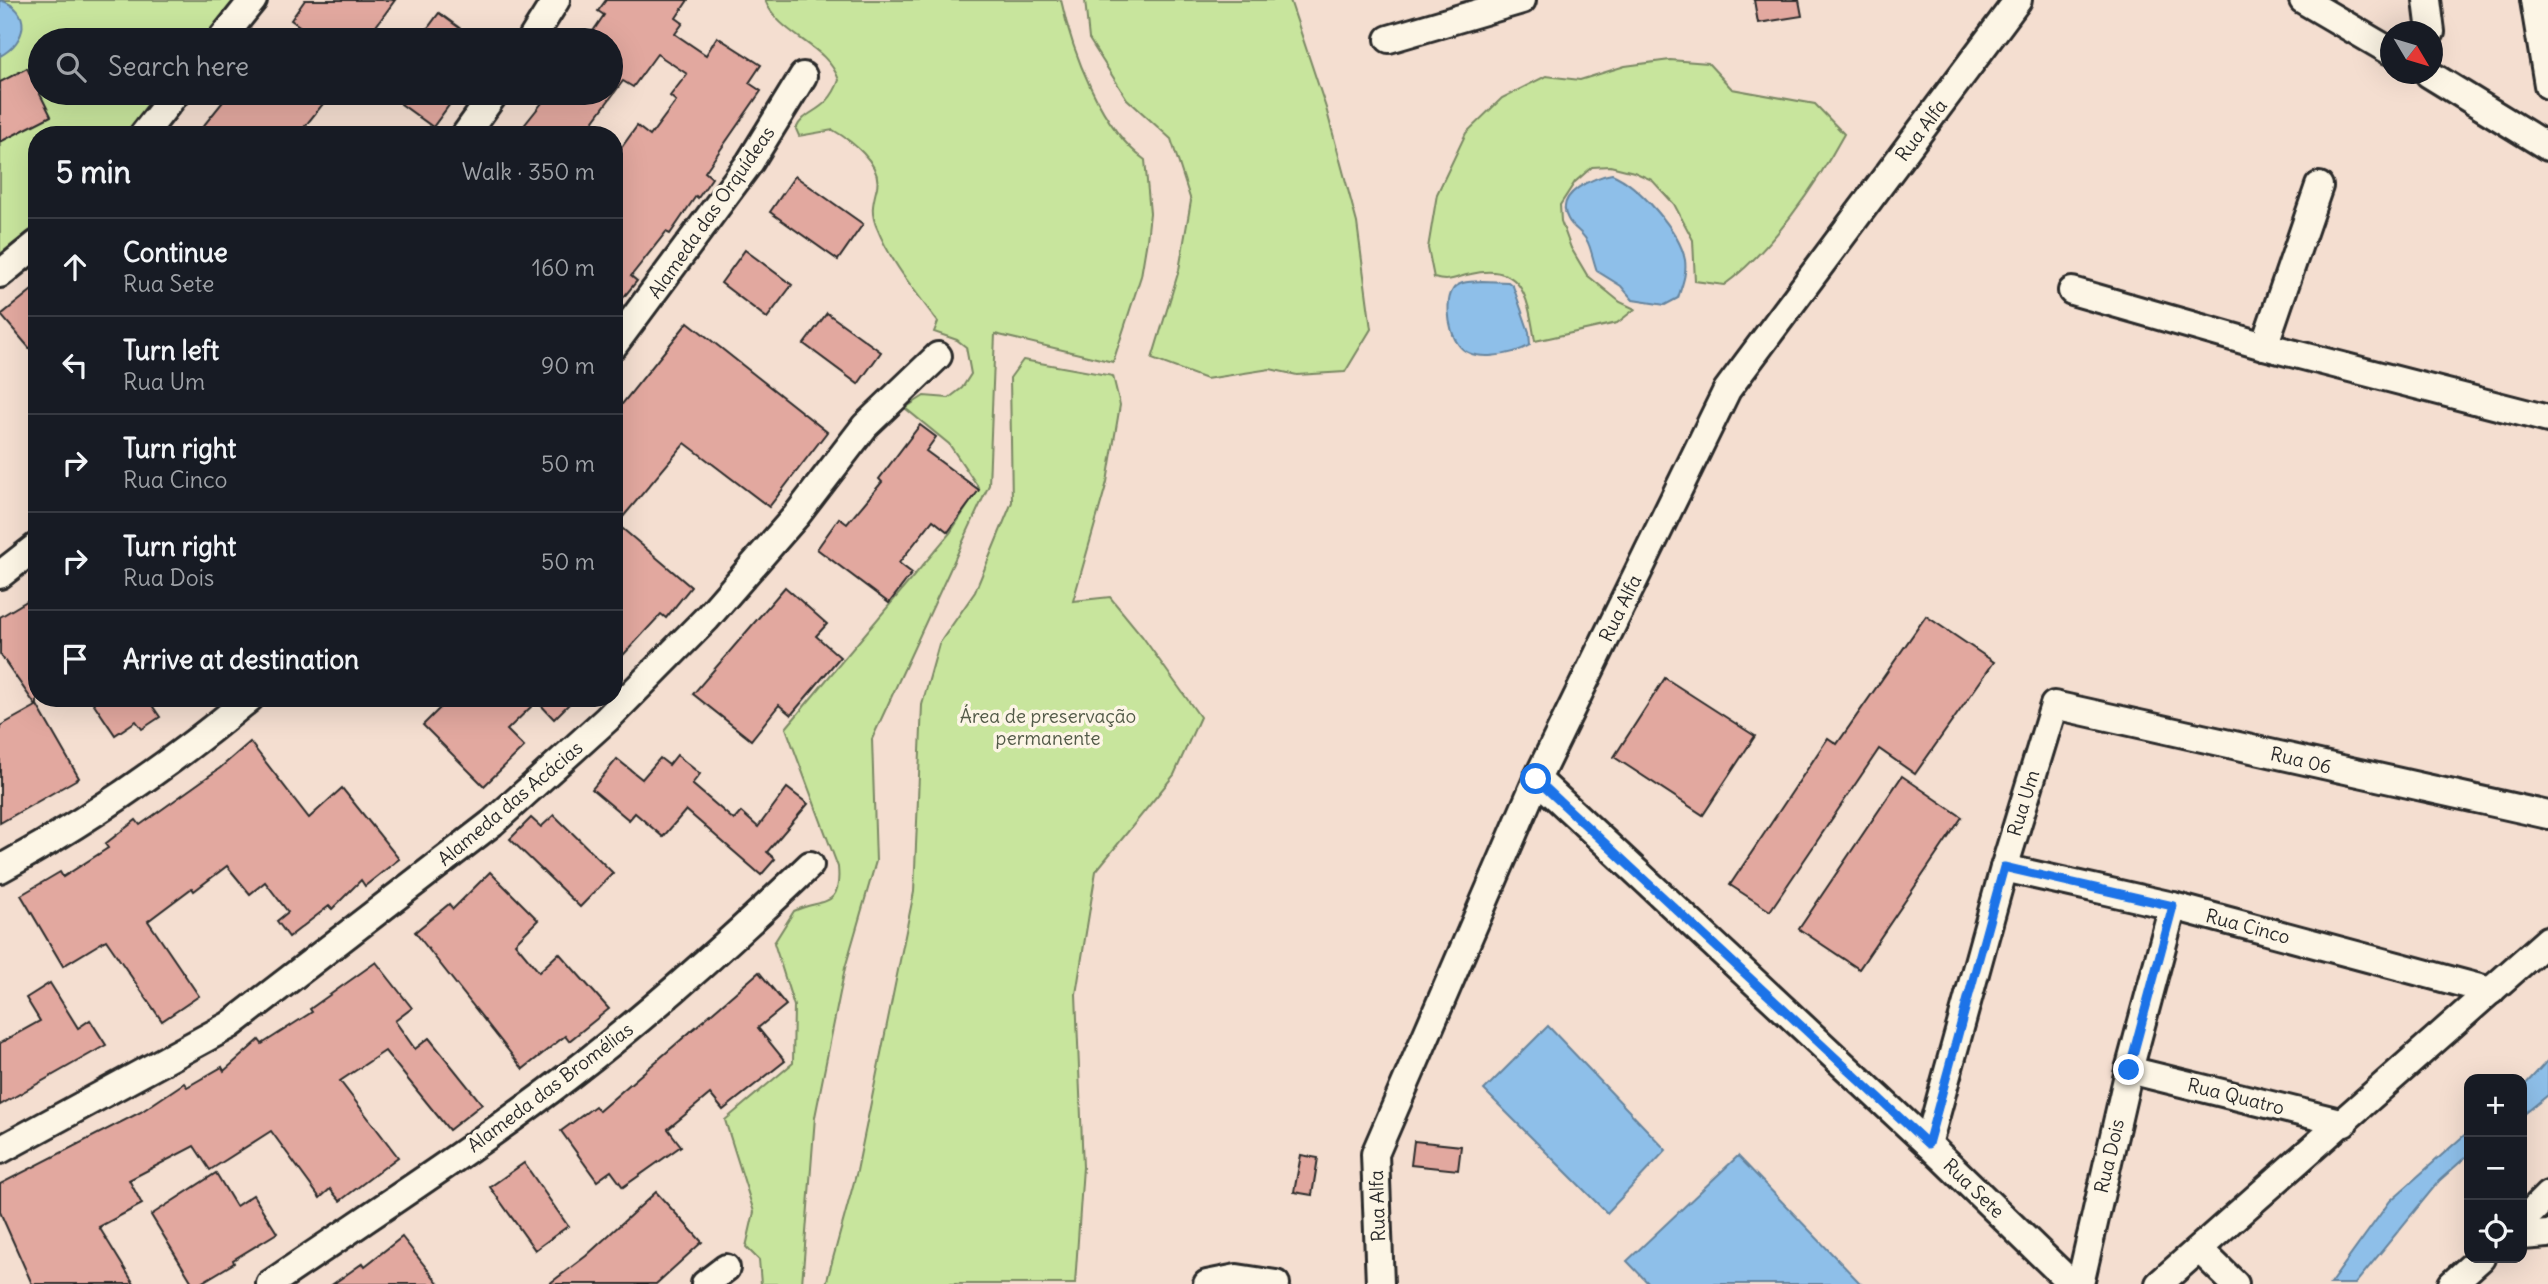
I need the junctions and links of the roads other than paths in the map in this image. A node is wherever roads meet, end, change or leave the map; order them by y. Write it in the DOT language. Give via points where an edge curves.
graph roads {
  1 [pos="253,0"];
  2 [pos="556,0"];
  3 [pos="1522,0"];
  4 [pos="2018,0"];
  5 [pos="2303,0"];
  6 [pos="2427,0"];
  7 [pos="2534,0"];
  8 [pos="2430,21"];
  9 [pos="231,28"];
  10 [pos="538,28"];
  11 [pos="1389,39"];
  12 [pos="2380,45"];
  13 [pos="803,76"];
  14 [pos="2443,82"];
  15 [pos="2548,85"];
  16 [pos="167,105"];
  17 [pos="486,105"];
  18 [pos="150,126"];
  19 [pos="471,126"];
  20 [pos="2548,147"];
  21 [pos="2319,186"];
  22 [pos="28,251"];
  23 [pos="0,274"];
  24 [pos="2072,291"];
  25 [pos="623,333"];
  26 [pos="2264,346"];
  27 [pos="938,356"];
  28 [pos="2548,419"];
  29 [pos="28,553"];
  30 [pos="0,575"];
  31 [pos="623,703"];
  32 [pos="2054,705"];
  33 [pos="239,707"];
  34 [pos="619,707"];
  35 [pos="1536,779"];
  36 [pos="2548,815"];
  37 [pos="810,865"];
  38 [pos="2004,867"];
  39 [pos="0,869"];
  40 [pos="2173,906"];
  41 [pos="2548,940"];
  42 [pos="2491,991"];
  43 [pos="2129,1070"];
  44 [pos="2344,1123"];
  45 [pos="1928,1144"];
  46 [pos="0,1150"];
  47 [pos="2548,1195"];
  48 [pos="2527,1216"];
  49 [pos="2548,1234"];
  50 [pos="2527,1236"];
  51 [pos="2200,1250"];
  52 [pos="2476,1263"];
  53 [pos="726,1268"];
  54 [pos="270,1284"];
  55 [pos="705,1284"];
  56 [pos="1207,1284"];
  57 [pos="1276,1284"];
  58 [pos="1380,1284"];
  59 [pos="2072,1284"];
  60 [pos="2080,1284"];
  61 [pos="2159,1284"];
  62 [pos="2235,1284"];
  63 [pos="2452,1284"];
  1 -- 9 [label="street"];
  2 -- 10 [label="street"];
  3 -- 11 [label="street"];
  4 -- 35 [label="street, Rua Alfa" via="1727,390"];
  5 -- 12 [label="street"];
  6 -- 8 [label="street"];
  7 -- 15 [label="street"];
  13 -- 25 [label="street, Alameda das Orquídeas" via="750,162"];
  14 -- 20 [label="street"];
  16 -- 18 [label="street"];
  17 -- 19 [label="street"];
  21 -- 26 [label="street"];
  22 -- 23 [label="street"];
  24 -- 26 [label="street"];
  26 -- 28 [label="street"];
  27 -- 31 [label="street, Alameda das Acácias" via="865,426 796,516 707,618"];
  29 -- 30 [label="street"];
  32 -- 36 [label="street, Rua 06"];
  32 -- 38 [label="street, Rua Um"];
  33 -- 39 [label="street" via="117,800"];
  34 -- 46 [label="street, Alameda das Acácias" via="492,822 230,1025"];
  35 -- 45 [label="street, Rua Sete"];
  35 -- 58 [label="street, Rua Alfa" via="1375,1154"];
  37 -- 54 [label="street, Alameda das Bromélias" via="732,940 569,1076"];
  38 -- 40 [label="street, Rua Cinco"];
  38 -- 45 [label="street, Rua Um"];
  40 -- 42 [label="street, Rua Cinco"];
  40 -- 43 [label="street, Rua Dois"];
  41 -- 42 [label="street"];
  42 -- 44 [label="street"];
  43 -- 44 [label="street, Rua Quatro"];
  43 -- 60 [label="street, Rua Dois"];
  44 -- 51 [label="street"];
  45 -- 59 [label="street, Rua Sete"];
  47 -- 48 [label="street"];
  49 -- 50 [label="street"];
  51 -- 61 [label="street"];
  51 -- 62 [label="street"];
  52 -- 63 [label="street"];
  53 -- 55 [label="street"];
  56 -- 57 [label="street" via="1237,1278"];
}
